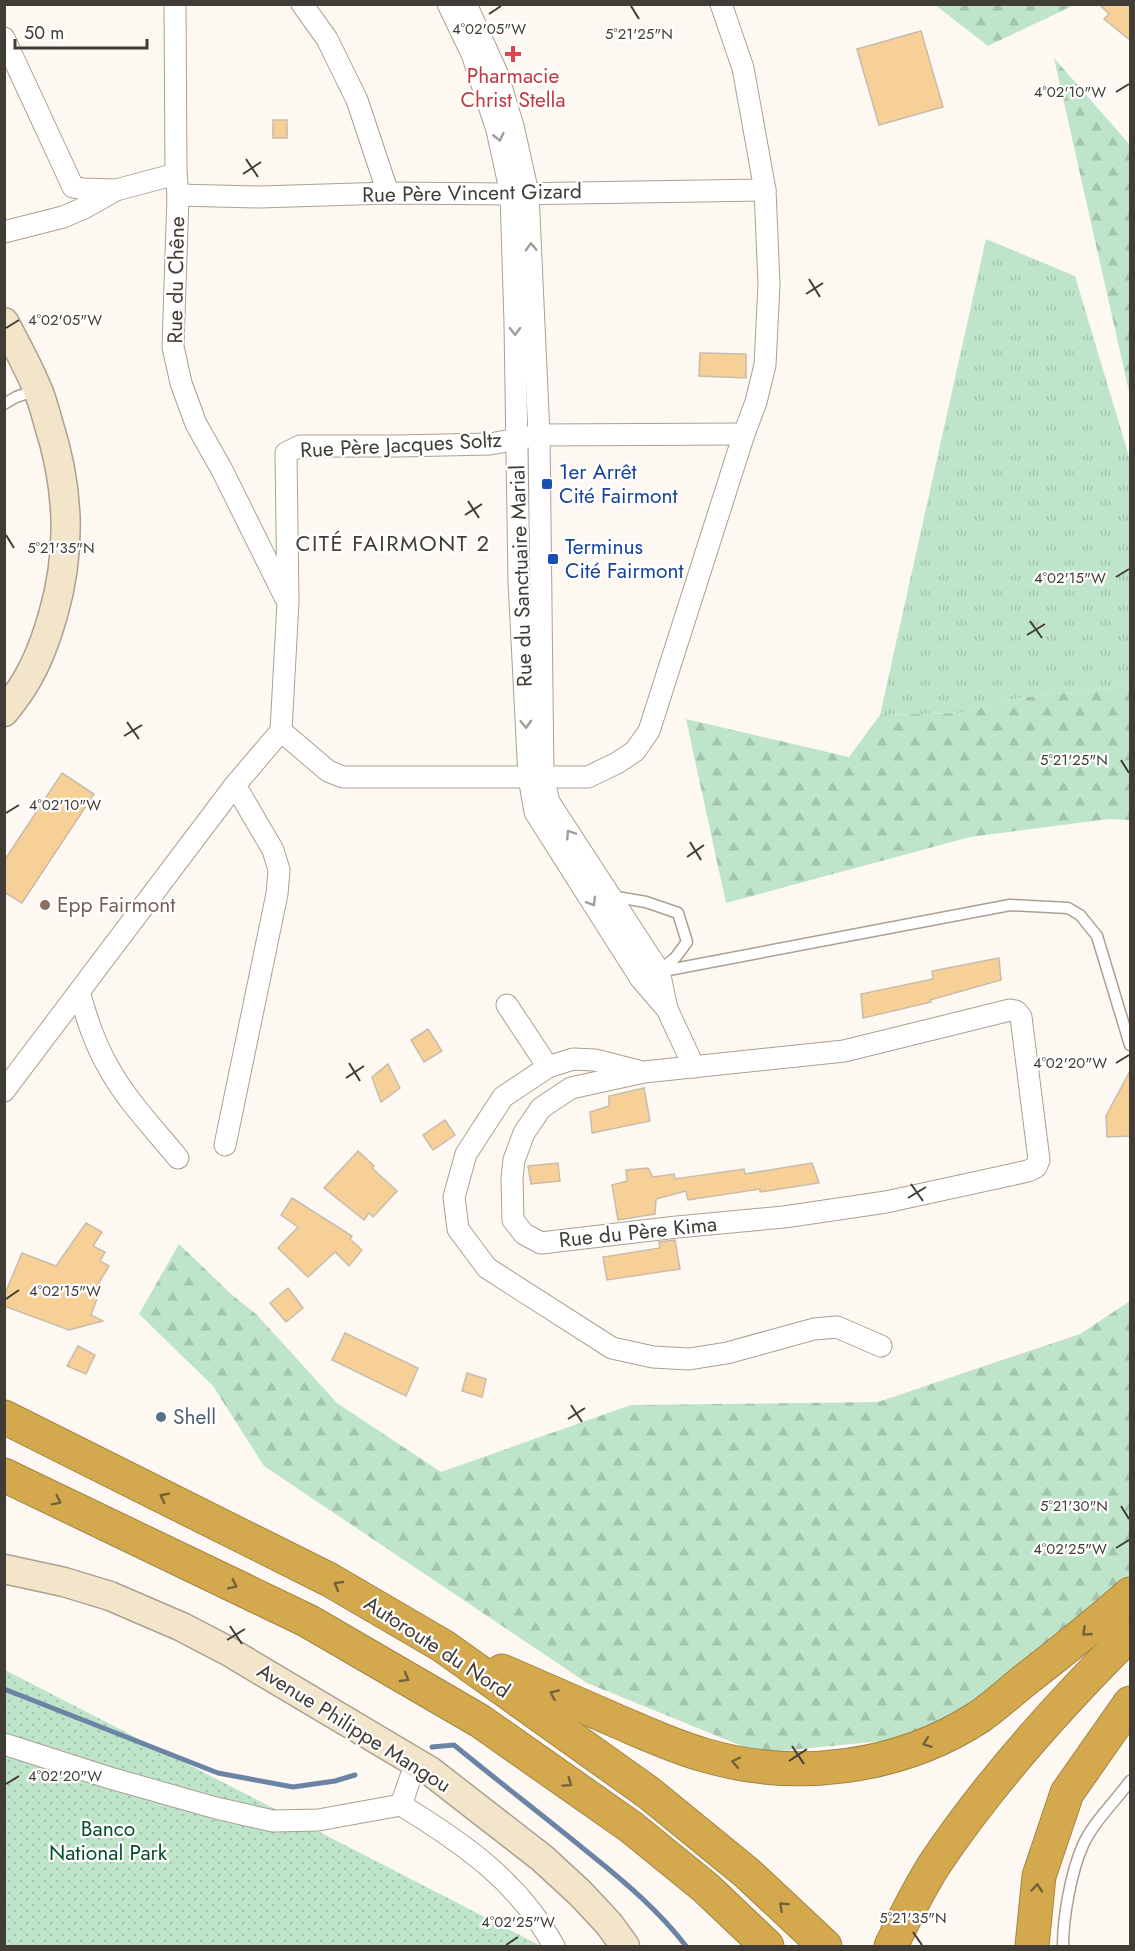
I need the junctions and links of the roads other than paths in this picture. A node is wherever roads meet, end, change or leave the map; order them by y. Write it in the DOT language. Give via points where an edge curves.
graph roads {
  1 [pos="175,4"];
  2 [pos="302,4"];
  3 [pos="448,4"];
  4 [pos="466,4"];
  5 [pos="721,4"];
  6 [pos="4,38"];
  7 [pos="176,174"];
  8 [pos="116,190"];
  9 [pos="765,190"];
  10 [pos="388,193"];
  11 [pos="519,193"];
  12 [pos="178,195"];
  13 [pos="4,232"];
  14 [pos="4,322"];
  15 [pos="38,390"];
  16 [pos="4,404"];
  17 [pos="744,434"];
  18 [pos="539,435"];
  19 [pos="517,438"];
  20 [pos="519,582"];
  21 [pos="540,583"];
  22 [pos="288,602"];
  23 [pos="4,712"];
  24 [pos="281,731"];
  25 [pos="536,777"];
  26 [pos="235,785"];
  27 [pos="609,896"];
  28 [pos="650,975"];
  29 [pos="79,992"];
  30 [pos="507,1005"];
  31 [pos="1130,1045"];
  32 [pos="548,1067"];
  33 [pos="694,1067"];
  34 [pos="644,1072"];
  35 [pos="4,1091"];
  36 [pos="225,1145"];
  37 [pos="178,1158"];
  38 [pos="881,1346"];
  39 [pos="4,1417"];
  40 [pos="4,1475"];
  41 [pos="4,1569"];
  42 [pos="1131,1593"];
  43 [pos="1131,1634"];
  44 [pos="443,1646"];
  45 [pos="1131,1702"];
  46 [pos="4,1744"];
  47 [pos="416,1762"];
  48 [pos="1131,1781"];
  49 [pos="400,1805"];
  50 [pos="892,1945"];
  51 [pos="554,1947"];
  52 [pos="625,1947"];
  53 [pos="767,1947"];
  54 [pos="825,1947"];
  55 [pos="1032,1947"];
  56 [pos="1063,1947"];
  1 -- 7 [label="street, Rue du Chêne"];
  2 -- 10 [label="street" via="327,39 357,100"];
  3 -- 11 [label="street, Rue du Sanctuaire Marial, one-way" via="472,54"];
  4 -- 11 [label="street, Rue du Sanctuaire Marial" via="497,73 513,126"];
  5 -- 9 [label="street" via="742,69"];
  6 -- 8 [label="street" via="73,187"];
  7 -- 8 [label="street"];
  7 -- 12 [label="street, Rue du Chêne"];
  8 -- 13 [label="street" via="63,218"];
  9 -- 11 [label="street, Rue Père Vincent Gizard"];
  9 -- 17 [label="street" via="769,284 765,365"];
  10 -- 11 [label="street, Rue Père Vincent Gizard"];
  10 -- 12 [label="street, Rue Père Vincent Gizard"];
  18 -- 11 [label="street, Rue du Sanctuaire Marial, one-way"];
  11 -- 19 [label="street, Rue du Sanctuaire Marial, one-way"];
  12 -- 22 [label="street, Rue du Chêne" via="173,347 181,383 196,424"];
  14 -- 15 [label="street"];
  15 -- 16 [label="lane"];
  15 -- 23 [label="street" via="56,446 65,494 65,561 42,650 33,671"];
  17 -- 18 [label="street, Rue Père Jacques Soltz"];
  17 -- 25 [label="street" via="649,731 635,751 588,777"];
  18 -- 19 [label="street, Rue Père Jacques Soltz"];
  18 -- 21 [label="street, Rue du Sanctuaire Marial"];
  19 -- 20 [label="street, Rue du Sanctuaire Marial"];
  19 -- 22 [label="street, Rue Père Jacques Soltz" via="490,444 300,446 286,453"];
  20 -- 21 [label="street"];
  20 -- 25 [label="street, Rue du Sanctuaire Marial, one-way"];
  21 -- 25 [label="street, Rue du Sanctuaire Marial"];
  22 -- 24 [label="street, Rue Père Jacques Soltz"];
  24 -- 25 [label="street" via="328,771 343,777"];
  24 -- 26 [label="street"];
  27 -- 25 [label="street, Rue du Sanctuaire Marial, one-way"];
  25 -- 28 [label="street, Rue du Sanctuaire Marial, one-way" via="535,812"];
  26 -- 29 [label="street"];
  26 -- 36 [label="street" via="269,842 279,870"];
  27 -- 28 [label="street, Rue du Sanctuaire Marial"];
  27 -- 28 [label="lane" via="646,902 678,913 687,942 675,958"];
  28 -- 31 [label="lane" via="1010,904 1068,908 1080,915 1097,936"];
  28 -- 33 [label="street, Rue du Sanctuaire Marial"];
  29 -- 35 [label="street"];
  29 -- 37 [label="street" via="110,1070"];
  30 -- 32 [label="street"];
  32 -- 34 [label="street" via="573,1059 595,1060"];
  32 -- 38 [label="street" via="503,1097 466,1154 454,1197 458,1229 487,1268 612,1348 653,1357 689,1359 727,1353 837,1327"];
  33 -- 34 [label="street, Rue du Père Kima"];
  33 -- 34 [label="street, Rue du Père Kima" via="844,1051 1016,1011 1021,1017 1039,1160 1028,1171 885,1202 784,1217 541,1243 524,1234 513,1220 514,1160 524,1133 541,1108 571,1088"];
  44 -- 39 [label="highway, Autoroute du Nord, one-way" via="330,1580"];
  40 -- 53 [label="highway, Autoroute du Nord, one-way" via="309,1622 480,1721 631,1827 706,1888"];
  41 -- 47 [label="street, Avenue Philippe Mangou" via="110,1596 182,1627"];
  42 -- 44 [label="highway, one-way" via="979,1717 898,1754 852,1766 805,1770 753,1766 704,1755"];
  43 -- 50 [label="highway" via="1079,1686 994,1783 933,1866"];
  54 -- 44 [label="highway, Autoroute du Nord, one-way" via="747,1873 649,1793"];
  55 -- 45 [label="highway, one-way" via="1038,1876 1067,1793"];
  46 -- 49 [label="street" via="110,1778 273,1821 318,1820"];
  47 -- 49 [label="street"];
  47 -- 52 [label="street, Avenue Philippe Mangou" via="542,1858 609,1924"];
  48 -- 56 [label="lane" via="1083,1845 1070,1888"];
  49 -- 51 [label="street" via="493,1868 547,1932"];
}
